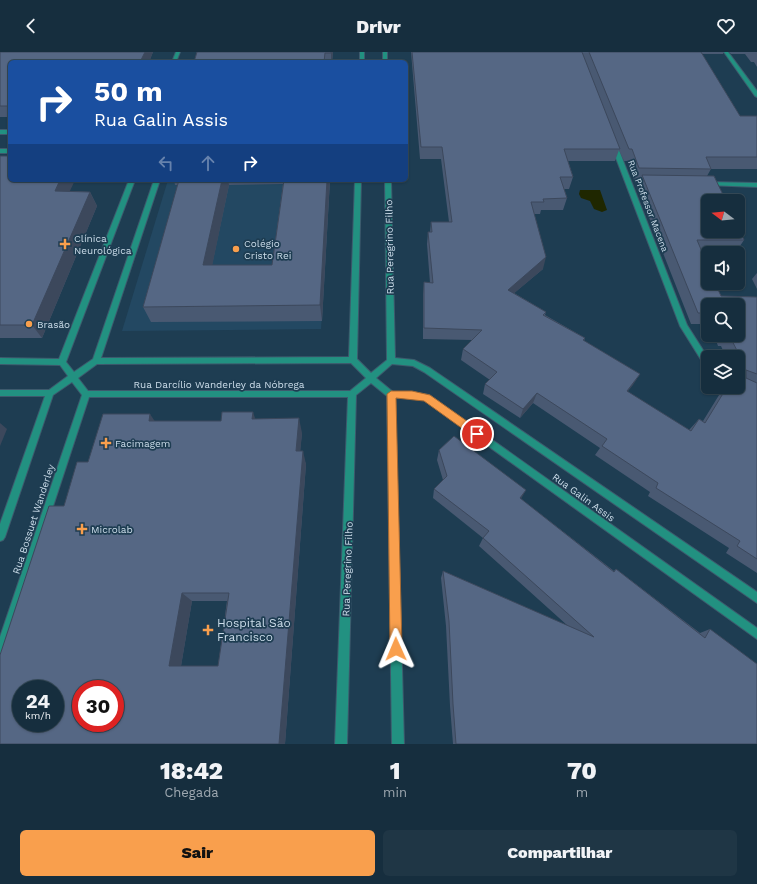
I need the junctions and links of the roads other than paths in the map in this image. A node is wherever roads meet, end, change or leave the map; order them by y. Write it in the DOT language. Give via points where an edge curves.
graph roads {
  1 [pos="726,52"];
  2 [pos="757,95"];
  3 [pos="612,140"];
  4 [pos="131,182"];
  5 [pos="156,182"];
  6 [pos="358,182"];
  7 [pos="388,182"];
  8 [pos="629,183"];
  9 [pos="636,183"];
  10 [pos="704,184"];
  11 [pos="757,185"];
  12 [pos="701,353"];
  13 [pos="353,360"];
  14 [pos="0,361"];
  15 [pos="96,361"];
  16 [pos="391,361"];
  17 [pos="62,362"];
  18 [pos="74,377"];
  19 [pos="371,378"];
  20 [pos="0,393"];
  21 [pos="50,393"];
  22 [pos="86,394"];
  23 [pos="352,394"];
  24 [pos="391,394"];
  25 [pos="0,537"];
  26 [pos="757,598"];
  27 [pos="757,634"];
  28 [pos="0,652"];
  29 [pos="341,744"];
  30 [pos="398,744"];
  1 -- 2 [label="street"];
  3 -- 8 [label="street, Rua Professor Macena"];
  4 -- 17 [label="street"];
  5 -- 15 [label="street"];
  6 -- 13 [label="street"];
  7 -- 16 [label="street, Rua Peregrino Filho"];
  8 -- 9 [label="street"];
  8 -- 12 [label="street, Rua Professor Macena" via="684,326"];
  10 -- 11 [label="street"];
  13 -- 15 [label="street"];
  13 -- 19 [label="street"];
  14 -- 17 [label="street"];
  15 -- 18 [label="street"];
  16 -- 19 [label="street"];
  16 -- 26 [label="street, Rua Galin Assis" via="414,363 427,370"];
  17 -- 18 [label="street"];
  18 -- 21 [label="street"];
  18 -- 22 [label="street"];
  19 -- 23 [label="street"];
  19 -- 24 [label="street"];
  20 -- 21 [label="street"];
  21 -- 25 [label="street"];
  22 -- 23 [label="street, Rua Darcílio Wanderley da Nóbrega"];
  22 -- 28 [label="street, Rua Bossuet Wanderley"];
  23 -- 29 [label="street, Rua Peregrino Filho"];
  24 -- 27 [label="street, Rua Galin Assis" via="426,397"];
  24 -- 30 [label="street"];
}
